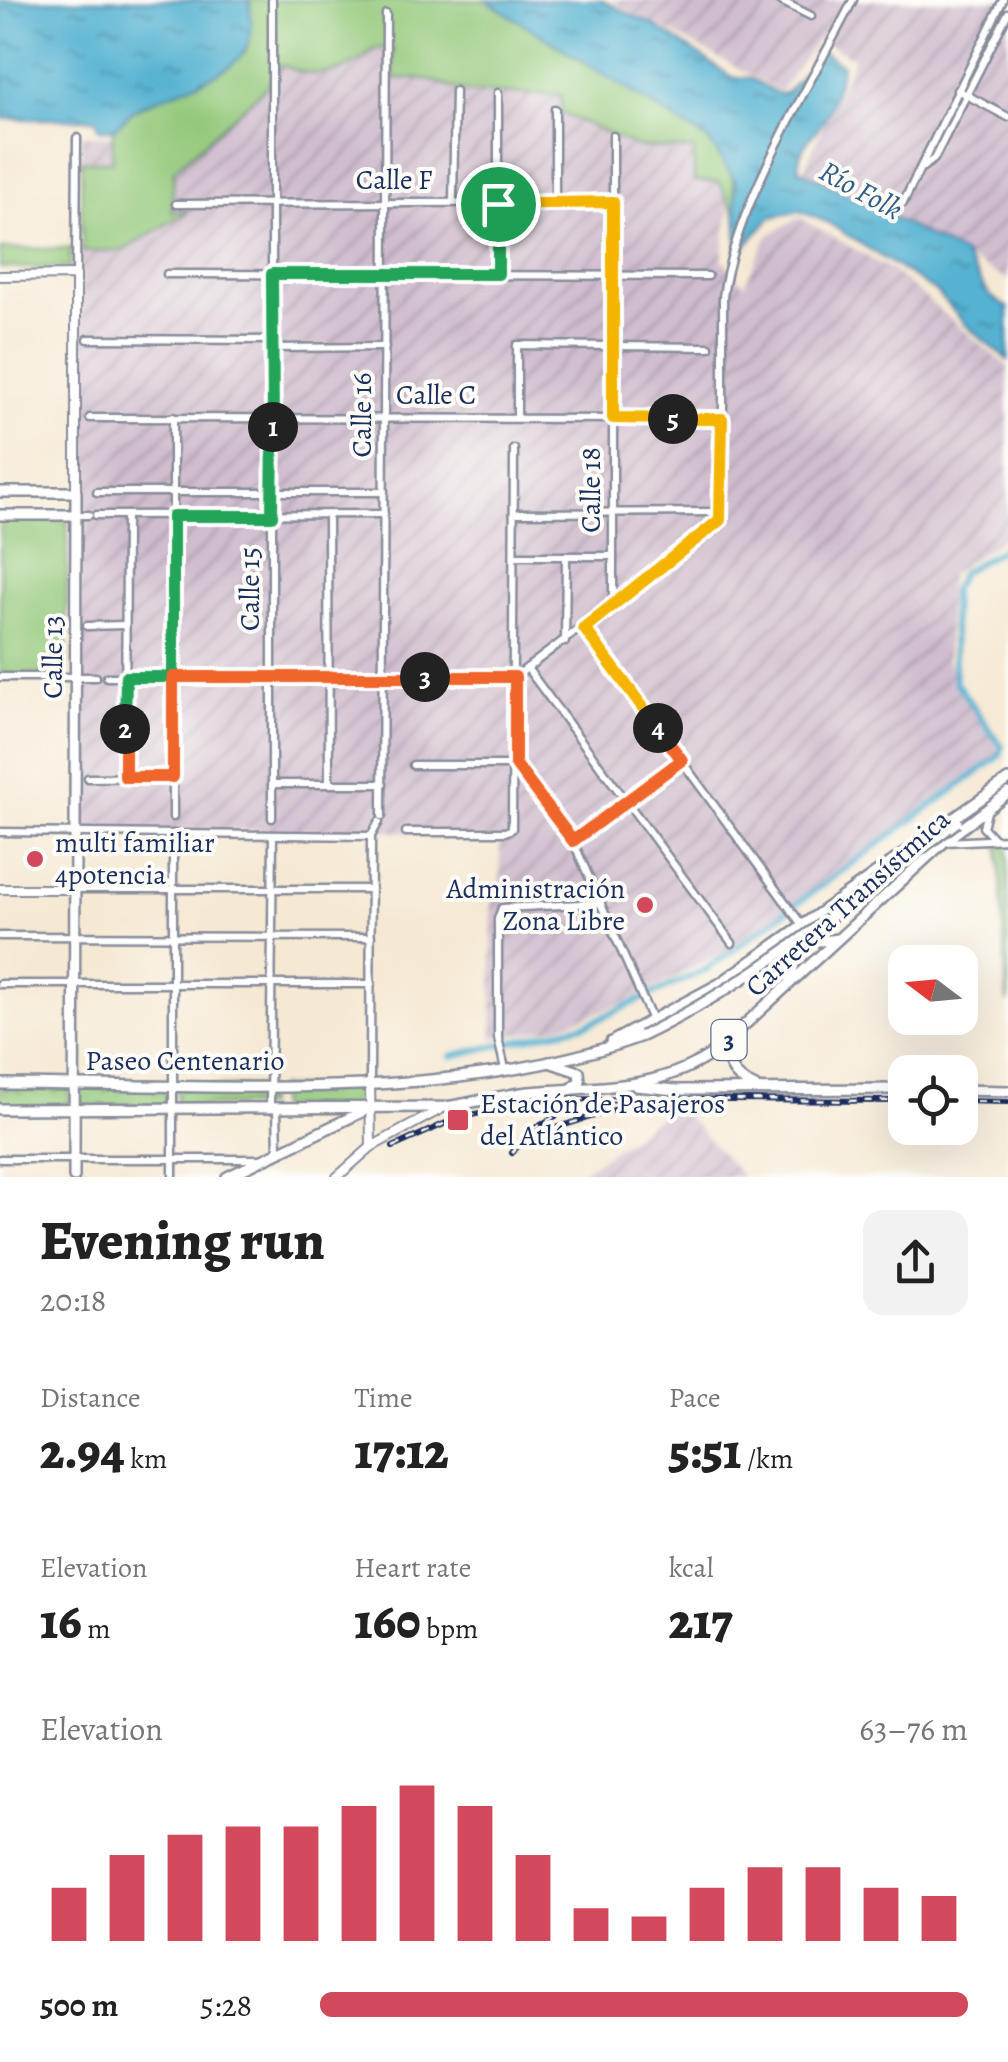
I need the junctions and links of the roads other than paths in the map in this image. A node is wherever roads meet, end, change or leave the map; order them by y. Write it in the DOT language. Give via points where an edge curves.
graph roads {
  1 [pos="272,0"];
  2 [pos="779,0"];
  3 [pos="853,0"];
  4 [pos="1003,0"];
  5 [pos="1008,12"];
  6 [pos="386,14"];
  7 [pos="810,16"];
  8 [pos="957,90"];
  9 [pos="455,91"];
  10 [pos="498,93"];
  11 [pos="966,95"];
  12 [pos="555,109"];
  13 [pos="1008,117"];
  14 [pos="612,136"];
  15 [pos="77,138"];
  16 [pos="922,168"];
  17 [pos="453,202"];
  18 [pos="555,202"];
  19 [pos="613,202"];
  20 [pos="385,203"];
  21 [pos="903,203"];
  22 [pos="176,204"];
  23 [pos="272,204"];
  24 [pos="498,204"];
  25 [pos="167,274"];
  26 [pos="272,274"];
  27 [pos="498,274"];
  28 [pos="76,275"];
  29 [pos="385,275"];
  30 [pos="0,276"];
  31 [pos="613,276"];
  32 [pos="708,276"];
  33 [pos="82,339"];
  34 [pos="272,344"];
  35 [pos="613,346"];
  36 [pos="709,346"];
  37 [pos="385,347"];
  38 [pos="173,417"];
  39 [pos="273,417"];
  40 [pos="83,418"];
  41 [pos="385,418"];
  42 [pos="517,418"];
  43 [pos="613,418"];
  44 [pos="722,419"];
  45 [pos="514,449"];
  46 [pos="0,492"];
  47 [pos="76,492"];
  48 [pos="384,492"];
  49 [pos="174,494"];
  50 [pos="274,494"];
  51 [pos="613,512"];
  52 [pos="723,512"];
  53 [pos="514,513"];
  54 [pos="384,514"];
  55 [pos="0,515"];
  56 [pos="76,515"];
  57 [pos="328,515"];
  58 [pos="126,516"];
  59 [pos="173,516"];
  60 [pos="272,516"];
  61 [pos="514,556"];
  62 [pos="566,556"];
  63 [pos="613,556"];
  64 [pos="613,605"];
  65 [pos="126,625"];
  66 [pos="86,626"];
  67 [pos="584,628"];
  68 [pos="565,642"];
  69 [pos="527,668"];
  70 [pos="0,677"];
  71 [pos="75,677"];
  72 [pos="96,677"];
  73 [pos="107,677"];
  74 [pos="126,677"];
  75 [pos="173,677"];
  76 [pos="273,677"];
  77 [pos="328,677"];
  78 [pos="384,677"];
  79 [pos="515,677"];
  80 [pos="682,760"];
  81 [pos="515,764"];
  82 [pos="413,765"];
  83 [pos="125,777"];
  84 [pos="173,777"];
  85 [pos="88,778"];
  86 [pos="1008,781"];
  87 [pos="272,784"];
  88 [pos="329,784"];
  89 [pos="384,784"];
  90 [pos="1008,793"];
  91 [pos="626,801"];
  92 [pos="996,803"];
  93 [pos="173,817"];
  94 [pos="272,818"];
  95 [pos="0,832"];
  96 [pos="406,832"];
  97 [pos="75,833"];
  98 [pos="173,834"];
  99 [pos="272,835"];
  100 [pos="371,836"];
  101 [pos="1008,838"];
  102 [pos="995,840"];
  103 [pos="573,841"];
  104 [pos="944,842"];
  105 [pos="0,888"];
  106 [pos="74,889"];
  107 [pos="173,889"];
  108 [pos="272,889"];
  109 [pos="371,889"];
  110 [pos="601,903"];
  111 [pos="802,926"];
  112 [pos="0,936"];
  113 [pos="75,936"];
  114 [pos="173,936"];
  115 [pos="271,937"];
  116 [pos="371,937"];
  117 [pos="838,939"];
  118 [pos="732,943"];
  119 [pos="774,948"];
  120 [pos="0,984"];
  121 [pos="74,984"];
  122 [pos="173,984"];
  123 [pos="371,984"];
  124 [pos="270,985"];
  125 [pos="784,988"];
  126 [pos="651,1016"];
  127 [pos="737,1033"];
  128 [pos="596,1050"];
  129 [pos="542,1062"];
  130 [pos="504,1064"];
  131 [pos="0,1084"];
  132 [pos="74,1084"];
  133 [pos="173,1084"];
  134 [pos="270,1084"];
  135 [pos="370,1084"];
  136 [pos="636,1086"];
  137 [pos="757,1088"];
  138 [pos="888,1089"];
  139 [pos="978,1090"];
  140 [pos="568,1091"];
  141 [pos="1008,1091"];
  142 [pos="445,1107"];
  143 [pos="370,1108"];
  144 [pos="0,1109"];
  145 [pos="74,1109"];
  146 [pos="173,1109"];
  147 [pos="274,1109"];
  148 [pos="371,1147"];
  149 [pos="278,1151"];
  150 [pos="0,1159"];
  151 [pos="74,1159"];
  152 [pos="173,1159"];
  153 [pos="260,1159"];
  154 [pos="74,1177"];
  155 [pos="173,1177"];
  156 [pos="227,1177"];
  157 [pos="337,1177"];
  1 -- 23 [label="street, Calle 15"];
  2 -- 7 [label="street"];
  3 -- 44 [label="street" via="742,223 727,268"];
  4 -- 8 [label="street"];
  5 -- 11 [label="street"];
  6 -- 20 [label="street, Calle 16"];
  8 -- 11 [label="street"];
  8 -- 16 [label="street"];
  9 -- 17 [label="street"];
  10 -- 24 [label="street"];
  11 -- 13 [label="street"];
  11 -- 16 [label="street" via="934,159"];
  12 -- 18 [label="street"];
  14 -- 19 [label="street, Calle 18"];
  15 -- 28 [label="street, Calle 13"];
  16 -- 21 [label="street"];
  17 -- 20 [label="street, Calle F"];
  17 -- 24 [label="street, Calle F"];
  18 -- 19 [label="street, Calle F"];
  18 -- 24 [label="street, Calle F"];
  19 -- 31 [label="street, Calle 18"];
  20 -- 23 [label="street, Calle F"];
  20 -- 29 [label="street, Calle 16"];
  22 -- 23 [label="street, Calle F"];
  23 -- 26 [label="street, Calle 15"];
  24 -- 27 [label="street"];
  25 -- 26 [label="street"];
  26 -- 29 [label="street"];
  26 -- 34 [label="street, Calle 15"];
  27 -- 29 [label="street"];
  27 -- 31 [label="street"];
  28 -- 30 [label="street"];
  28 -- 33 [label="street, Calle 13"];
  29 -- 37 [label="street, Calle 16"];
  31 -- 32 [label="street"];
  31 -- 35 [label="street, Calle 18"];
  33 -- 34 [label="street"];
  33 -- 40 [label="street, Calle 13"];
  34 -- 37 [label="street"];
  34 -- 39 [label="street, Calle 15"];
  35 -- 36 [label="street"];
  35 -- 42 [label="street" via="517,346"];
  35 -- 43 [label="street, Calle 18"];
  37 -- 41 [label="street, Calle 16"];
  38 -- 39 [label="street, Calle C"];
  38 -- 40 [label="street, Calle C"];
  38 -- 49 [label="street"];
  39 -- 41 [label="street, Calle C"];
  39 -- 50 [label="street, Calle 15"];
  40 -- 47 [label="street, Calle 13"];
  41 -- 42 [label="street, Calle C"];
  41 -- 48 [label="street, Calle 16"];
  42 -- 43 [label="street, Calle C"];
  43 -- 44 [label="street, Calle C"];
  43 -- 51 [label="street, Calle 18"];
  44 -- 52 [label="street"];
  45 -- 53 [label="street"];
  46 -- 47 [label="main road"];
  47 -- 49 [label="street"];
  47 -- 56 [label="main road, Calle 13"];
  48 -- 50 [label="street"];
  48 -- 54 [label="street, Calle 16"];
  49 -- 50 [label="street"];
  49 -- 59 [label="street"];
  50 -- 60 [label="street, Calle 15"];
  51 -- 52 [label="street"];
  51 -- 53 [label="street"];
  51 -- 63 [label="street, Calle 18"];
  52 -- 64 [label="street" via="714,528"];
  53 -- 61 [label="street"];
  54 -- 57 [label="street"];
  54 -- 78 [label="street, Calle 16"];
  55 -- 56 [label="main road"];
  56 -- 58 [label="street"];
  56 -- 71 [label="main road, Calle 13"];
  57 -- 60 [label="street"];
  57 -- 77 [label="street"];
  58 -- 59 [label="street"];
  58 -- 65 [label="street"];
  59 -- 60 [label="street"];
  59 -- 75 [label="street"];
  60 -- 76 [label="street, Calle 15"];
  61 -- 62 [label="street"];
  61 -- 79 [label="street"];
  62 -- 63 [label="street"];
  62 -- 68 [label="street"];
  63 -- 64 [label="street, Calle 18"];
  64 -- 67 [label="street"];
  65 -- 66 [label="street"];
  65 -- 74 [label="street"];
  67 -- 68 [label="street"];
  67 -- 80 [label="street"];
  68 -- 69 [label="street"];
  69 -- 79 [label="street"];
  69 -- 91 [label="street"];
  70 -- 71 [label="street"];
  71 -- 72 [label="street"];
  71 -- 97 [label="main road, Calle 13"];
  73 -- 74 [label="street"];
  74 -- 75 [label="street"];
  74 -- 83 [label="street"];
  75 -- 76 [label="street"];
  75 -- 84 [label="street"];
  76 -- 77 [label="street"];
  76 -- 87 [label="street, Calle 15"];
  77 -- 78 [label="street"];
  77 -- 88 [label="street"];
  78 -- 79 [label="street"];
  78 -- 89 [label="street, Calle 16"];
  79 -- 81 [label="street"];
  80 -- 91 [label="street"];
  80 -- 111 [label="street"];
  81 -- 82 [label="street"];
  81 -- 96 [label="street" via="512,828"];
  81 -- 103 [label="street"];
  83 -- 84 [label="street"];
  83 -- 85 [label="street"];
  84 -- 93 [label="street"];
  86 -- 111 [label="main road"];
  86 -- 128 [label="main road, Carretera Transístmica / 3, bridge" via="778,958 696,1010"];
  87 -- 88 [label="street"];
  87 -- 94 [label="street, Calle 15"];
  88 -- 89 [label="street"];
  89 -- 100 [label="street, Calle 16"];
  90 -- 92 [label="main road, Carretera Transístmica / 3"];
  91 -- 103 [label="street"];
  91 -- 118 [label="street"];
  92 -- 102 [label="street" via="983,827"];
  92 -- 104 [label="main road, Carretera Transístmica / 3"];
  95 -- 97 [label="street"];
  97 -- 98 [label="street"];
  97 -- 106 [label="main road, Calle 13"];
  98 -- 99 [label="street"];
  98 -- 107 [label="street"];
  99 -- 100 [label="street"];
  99 -- 108 [label="street"];
  100 -- 109 [label="street, Calle 16"];
  101 -- 102 [label="street"];
  102 -- 104 [label="street"];
  103 -- 110 [label="street"];
  104 -- 117 [label="main road, Carretera Transístmica / 3"];
  105 -- 106 [label="street"];
  106 -- 107 [label="street"];
  106 -- 113 [label="main road, Calle 13"];
  107 -- 108 [label="street"];
  107 -- 114 [label="street"];
  108 -- 109 [label="street"];
  108 -- 115 [label="street"];
  109 -- 116 [label="street, Calle 16"];
  110 -- 126 [label="street"];
  110 -- 130 [label="street" via="502,908 498,1038"];
  111 -- 117 [label="main road" via="820,941"];
  111 -- 119 [label="main road"];
  112 -- 113 [label="street"];
  113 -- 114 [label="street"];
  113 -- 121 [label="main road, Calle 13"];
  114 -- 115 [label="street"];
  114 -- 122 [label="street"];
  115 -- 116 [label="street"];
  115 -- 124 [label="street"];
  116 -- 123 [label="street, Calle 16"];
  117 -- 125 [label="main road, Carretera Transístmica / 3"];
  119 -- 125 [label="main road" via="797,955"];
  119 -- 126 [label="main road"];
  120 -- 121 [label="street"];
  121 -- 122 [label="street"];
  121 -- 132 [label="main road, Calle 13"];
  122 -- 124 [label="street"];
  122 -- 133 [label="street"];
  123 -- 124 [label="street"];
  123 -- 135 [label="street, Calle 16"];
  124 -- 134 [label="street"];
  125 -- 127 [label="main road, Carretera Transístmica / 3"];
  126 -- 128 [label="main road"];
  127 -- 136 [label="main road, Carretera Transístmica / 3" via="693,1067"];
  127 -- 137 [label="main road" via="728,1062 741,1082"];
  128 -- 129 [label="main road, Carretera Transístmica / 3"];
  129 -- 130 [label="main road, Carretera Transístmica / 3"];
  129 -- 140 [label="main road" via="577,1070 580,1080"];
  130 -- 135 [label="main road, Carretera Transístmica / 3" via="434,1081"];
  131 -- 132 [label="main road, Paseo Centenario / 3"];
  132 -- 133 [label="main road, Paseo Centenario / 3"];
  132 -- 145 [label="main road, Calle 13"];
  133 -- 134 [label="main road, Paseo Centenario / 3"];
  133 -- 146 [label="street"];
  134 -- 135 [label="main road, Paseo Centenario / 3"];
  134 -- 147 [label="street"];
  135 -- 143 [label="street, Calle 16"];
  136 -- 137 [label="main road"];
  136 -- 140 [label="main road, Carretera Transístmica / 3"];
  137 -- 138 [label="main road"];
  139 -- 141 [label="main road"];
  140 -- 142 [label="main road, Carretera Transístmica / 3"];
  142 -- 143 [label="main road, Carretera Transístmica / 3"];
  142 -- 148 [label="street"];
  143 -- 147 [label="main road, Paseo Centenario / 3"];
  143 -- 148 [label="street, Calle 16"];
  143 -- 149 [label="main road"];
  144 -- 145 [label="main road, Paseo Centenario / 3"];
  145 -- 146 [label="main road, Paseo Centenario / 3"];
  145 -- 151 [label="main road, Calle 13"];
  146 -- 147 [label="main road, Paseo Centenario / 3"];
  146 -- 152 [label="street"];
  147 -- 149 [label="street"];
  148 -- 157 [label="street"];
  149 -- 153 [label="main road"];
  150 -- 151 [label="street"];
  151 -- 152 [label="street"];
  151 -- 154 [label="main road, Calle 13"];
  152 -- 153 [label="street"];
  152 -- 155 [label="street"];
  153 -- 156 [label="main road"];
}
